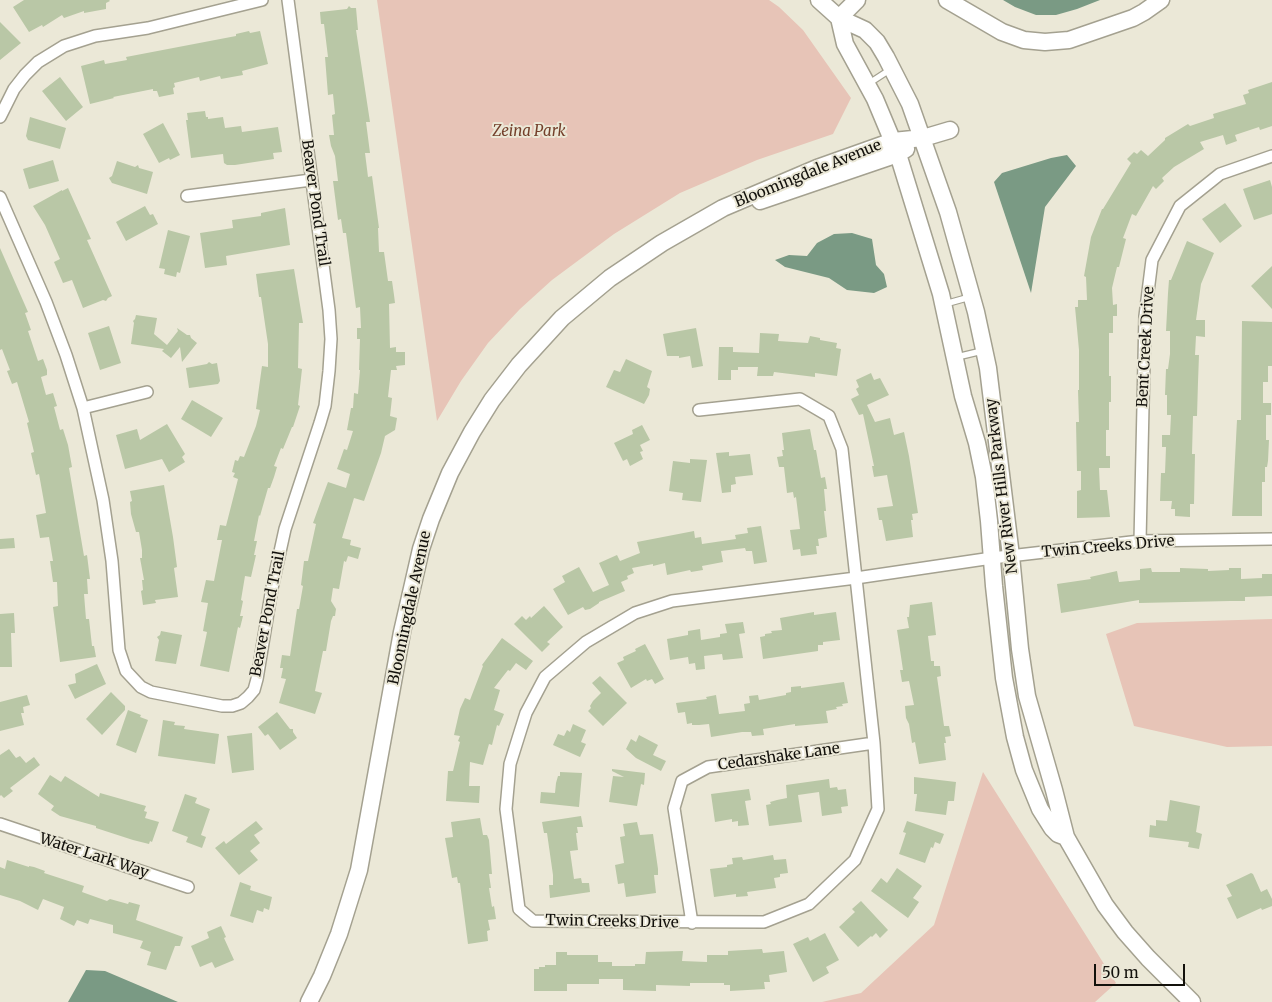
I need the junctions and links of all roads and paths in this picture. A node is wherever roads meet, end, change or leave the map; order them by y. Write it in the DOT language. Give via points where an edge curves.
graph roads {
  1 [pos="262,0"];
  2 [pos="288,0"];
  3 [pos="820,0"];
  4 [pos="858,0"];
  5 [pos="947,0"];
  6 [pos="1161,0"];
  7 [pos="839,18"];
  8 [pos="893,68"];
  9 [pos="868,84"];
  10 [pos="0,117"];
  11 [pos="950,130"];
  12 [pos="923,138"];
  13 [pos="896,147"];
  14 [pos="1272,156"];
  15 [pos="311,180"];
  16 [pos="187,196"];
  17 [pos="0,197"];
  18 [pos="972,297"];
  19 [pos="943,305"];
  20 [pos="985,351"];
  21 [pos="955,357"];
  22 [pos="147,392"];
  23 [pos="83,408"];
  24 [pos="699,410"];
  25 [pos="1272,538"];
  26 [pos="1140,541"];
  27 [pos="1011,556"];
  28 [pos="992,558"];
  29 [pos="856,578"];
  30 [pos="874,743"];
  31 [pos="0,824"];
  32 [pos="1066,838"];
  33 [pos="188,887"];
  34 [pos="692,923"];
  35 [pos="308,1002"];
  36 [pos="1192,1002"];
  1 -- 10 [label="street" via="148,28 95,36 64,46 38,62 25,75"];
  2 -- 15 [label="street, Beaver Pond Trail"];
  3 -- 7 [label="street, New River Hills Parkway"];
  4 -- 7 [label="street"];
  5 -- 6 [label="street" via="1008,34 1024,40 1050,42 1069,40 1133,18"];
  7 -- 8 [label="street, New River Hills Parkway" via="866,30"];
  7 -- 9 [label="street, New River Hills Parkway" via="844,44"];
  8 -- 9 [label="lane"];
  8 -- 12 [label="street, New River Hills Parkway"];
  9 -- 13 [label="street, New River Hills Parkway"];
  11 -- 12 [label="street, Bloomingdale Avenue"];
  12 -- 13 [label="street, Bloomingdale Avenue"];
  12 -- 18 [label="street, New River Hills Parkway"];
  13 -- 19 [label="street, New River Hills Parkway"];
  13 -- 35 [label="street, Bloomingdale Avenue" via="697,224 662,243 578,304 518,365 492,400 450,473 425,534 354,889 334,948"];
  14 -- 26 [label="street, Bent Creek Drive" via="1220,174 1180,206 1152,260 1144,316"];
  15 -- 16 [label="street"];
  15 -- 23 [label="street, Beaver Pond Trail" via="330,310 327,389 320,423 285,529 257,680 254,690 240,703 222,706 152,692 141,687 126,671 119,650 103,500"];
  17 -- 23 [label="street, Beaver Pond Trail" via="46,302"];
  18 -- 19 [label="lane"];
  18 -- 20 [label="street, New River Hills Parkway"];
  19 -- 21 [label="street, New River Hills Parkway"];
  20 -- 21 [label="lane"];
  20 -- 27 [label="street, New River Hills Parkway"];
  21 -- 28 [label="street, New River Hills Parkway" via="981,460"];
  22 -- 23 [label="street"];
  24 -- 29 [label="street, Twin Creeks Drive" via="800,399 829,416 842,448"];
  25 -- 26 [label="street, Twin Creeks Drive"];
  26 -- 27 [label="street, Twin Creeks Drive"];
  27 -- 28 [label="street, Twin Creeks Drive"];
  27 -- 32 [label="street, New River Hills Parkway" via="1027,696"];
  28 -- 29 [label="street, Twin Creeks Drive"];
  28 -- 32 [label="street, New River Hills Parkway" via="1004,678 1015,738 1040,809 1052,828"];
  29 -- 30 [label="street, Twin Creeks Drive"];
  29 -- 34 [label="street, Twin Creeks Drive" via="672,601 635,613 586,642 545,677 526,713 510,764 506,810 518,909 533,921"];
  30 -- 34 [label="street, Twin Creeks Drive" via="878,809 855,860 810,904 764,922"];
  30 -- 34 [label="street, Cedarshake Lane" via="708,767 682,781 674,808"];
  31 -- 33 [label="street, Water Lark Way"];
  32 -- 36 [label="street, New River Hills Parkway" via="1104,905 1148,958"];
}
